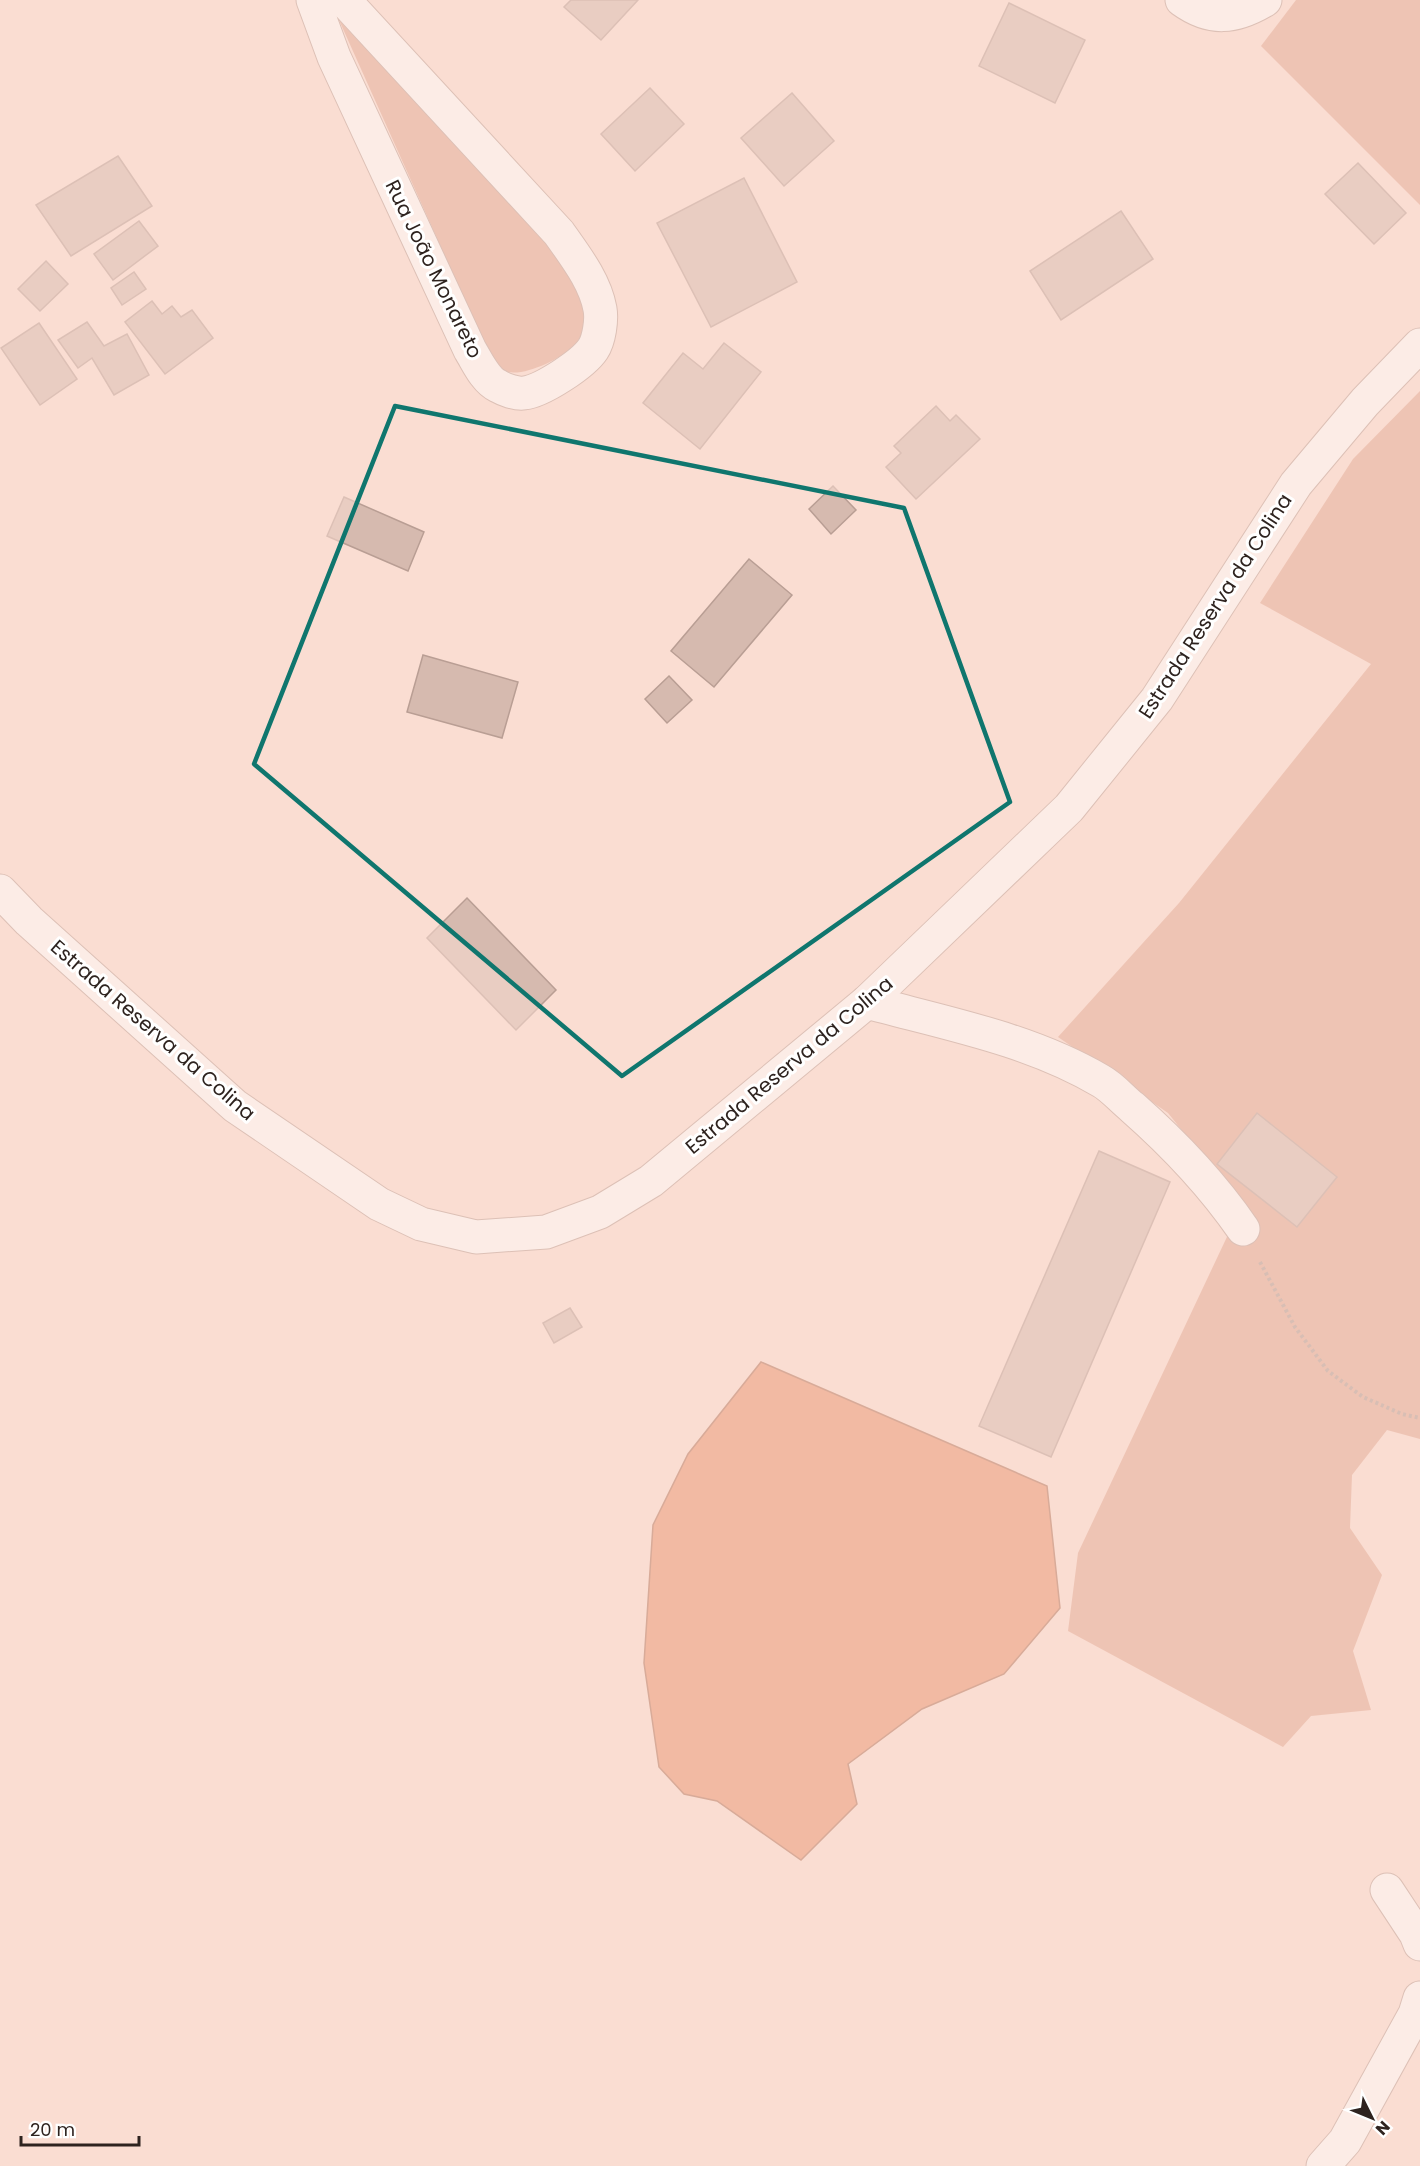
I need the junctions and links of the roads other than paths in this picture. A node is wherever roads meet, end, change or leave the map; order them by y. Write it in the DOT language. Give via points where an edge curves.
graph roads {
  1 [pos="313,0"];
  2 [pos="344,0"];
  3 [pos="1182,0"];
  4 [pos="1265,0"];
  5 [pos="1420,345"];
  6 [pos="0,891"];
  7 [pos="867,1002"];
  8 [pos="1243,1229"];
  9 [pos="1387,1890"];
  10 [pos="1420,1944"];
  11 [pos="1420,1998"];
  12 [pos="1323,2166"];
  1 -- 2 [label="street, Rua João Monareto" via="334,57 484,372 495,386 525,393 552,381 580,364 594,348 600,326 600,309 582,266 559,233"];
  3 -- 4 [label="street" via="1196,10 1216,16 1236,13"];
  5 -- 7 [label="street, Estrada Reserva da Colina" via="1365,402 1296,484 1157,699 1069,808"];
  6 -- 7 [label="street, Estrada Reserva da Colina" via="236,1106 379,1204 420,1224 476,1237 546,1232 600,1212 651,1181"];
  7 -- 8 [label="street" via="1014,1042 1102,1081 1195,1168"];
  9 -- 10 [label="street"];
  11 -- 12 [label="street" via="1415,2014 1345,2141"];
}
